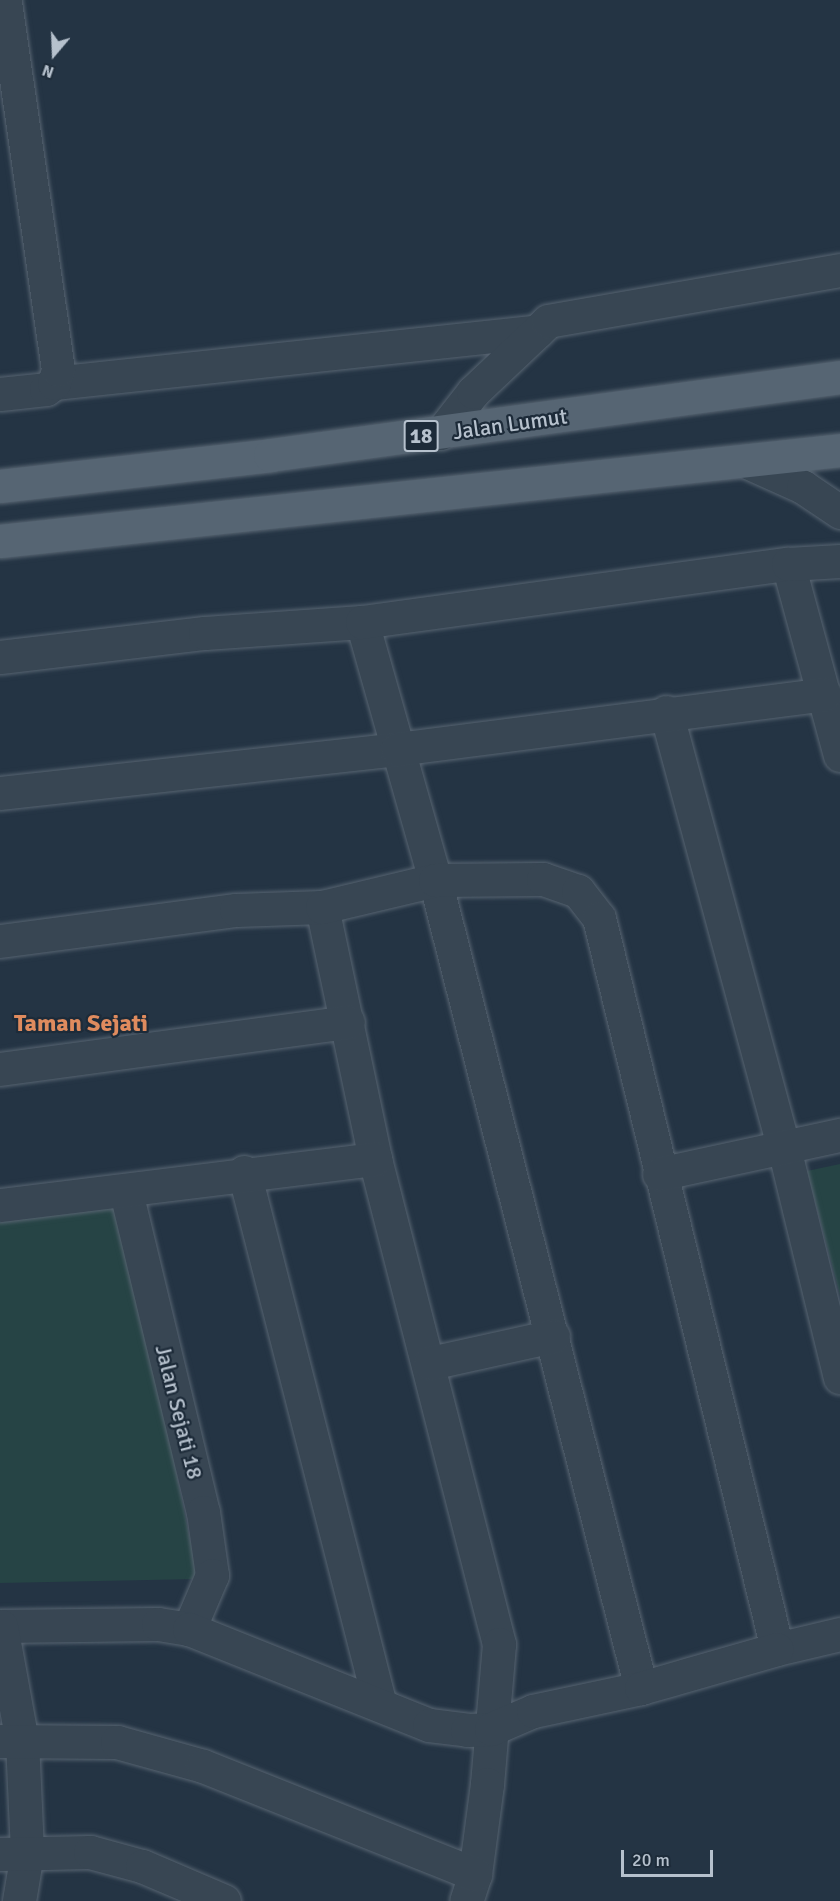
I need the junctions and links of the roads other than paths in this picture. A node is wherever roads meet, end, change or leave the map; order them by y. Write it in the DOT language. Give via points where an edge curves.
graph roads {
  1 [pos="5,0"];
  2 [pos="5,34"];
  3 [pos="840,270"];
  4 [pos="537,331"];
  5 [pos="840,377"];
  6 [pos="54,383"];
  7 [pos="0,394"];
  8 [pos="441,433"];
  9 [pos="840,450"];
  10 [pos="745,461"];
  11 [pos="0,486"];
  12 [pos="840,512"];
  13 [pos="0,541"];
  14 [pos="840,561"];
  15 [pos="788,564"];
  16 [pos="362,622"];
  17 [pos="0,657"];
  18 [pos="824,694"];
  19 [pos="666,712"];
  20 [pos="397,749"];
  21 [pos="840,755"];
  22 [pos="0,793"];
  23 [pos="435,880"];
  24 [pos="322,907"];
  25 [pos="0,941"];
  26 [pos="348,1022"];
  27 [pos="0,1068"];
  28 [pos="840,1135"];
  29 [pos="784,1148"];
  30 [pos="375,1159"];
  31 [pos="244,1172"];
  32 [pos="659,1174"];
  33 [pos="126,1192"];
  34 [pos="0,1205"];
  35 [pos="553,1336"];
  36 [pos="430,1363"];
  37 [pos="840,1377"];
  38 [pos="1,1626"];
  39 [pos="189,1629"];
  40 [pos="840,1634"];
  41 [pos="777,1649"];
  42 [pos="641,1688"];
  43 [pos="380,1706"];
  44 [pos="491,1730"];
  45 [pos="11,1741"];
  46 [pos="13,1853"];
  47 [pos="470,1888"];
  48 [pos="208,1898"];
  49 [pos="19,1901"];
  1 -- 2 [label="street"];
  2 -- 6 [label="street" via="57,370"];
  3 -- 4 [label="street" via="548,321"];
  4 -- 6 [label="street"];
  4 -- 8 [label="street" via="473,392"];
  5 -- 8 [label="main road, Jalan Lumut / 18"];
  6 -- 7 [label="street" via="46,389"];
  8 -- 11 [label="main road, Jalan Lumut / 18"];
  9 -- 10 [label="main road"];
  10 -- 12 [label="street" via="803,487"];
  10 -- 13 [label="main road"];
  14 -- 15 [label="street"];
  15 -- 16 [label="street"];
  15 -- 18 [label="street"];
  16 -- 17 [label="street" via="205,633"];
  16 -- 20 [label="street"];
  18 -- 19 [label="street"];
  18 -- 21 [label="street"];
  19 -- 20 [label="street"];
  19 -- 29 [label="street"];
  20 -- 22 [label="street"];
  20 -- 23 [label="street"];
  23 -- 24 [label="street"];
  23 -- 32 [label="street" via="543,879 578,891 599,918"];
  23 -- 35 [label="street"];
  24 -- 25 [label="street" via="236,910"];
  24 -- 26 [label="street"];
  26 -- 27 [label="street"];
  26 -- 30 [label="street"];
  28 -- 29 [label="street"];
  29 -- 32 [label="street"];
  29 -- 37 [label="street"];
  30 -- 31 [label="street"];
  30 -- 36 [label="street"];
  31 -- 33 [label="street"];
  31 -- 43 [label="street"];
  32 -- 41 [label="street"];
  33 -- 34 [label="street"];
  33 -- 39 [label="street, Jalan Sejati 18" via="203,1512 212,1575"];
  35 -- 36 [label="street"];
  35 -- 42 [label="street"];
  36 -- 44 [label="street" via="499,1644"];
  38 -- 39 [label="street" via="158,1624"];
  38 -- 45 [label="street"];
  39 -- 43 [label="street"];
  40 -- 41 [label="street"];
  41 -- 42 [label="street"];
  42 -- 44 [label="street" via="533,1711"];
  43 -- 44 [label="street" via="429,1725"];
  44 -- 47 [label="street"];
  45 -- 46 [label="street"];
  45 -- 47 [label="street" via="117,1742 203,1766"];
  46 -- 48 [label="street" via="90,1852 142,1866"];
  46 -- 49 [label="street"];
}
